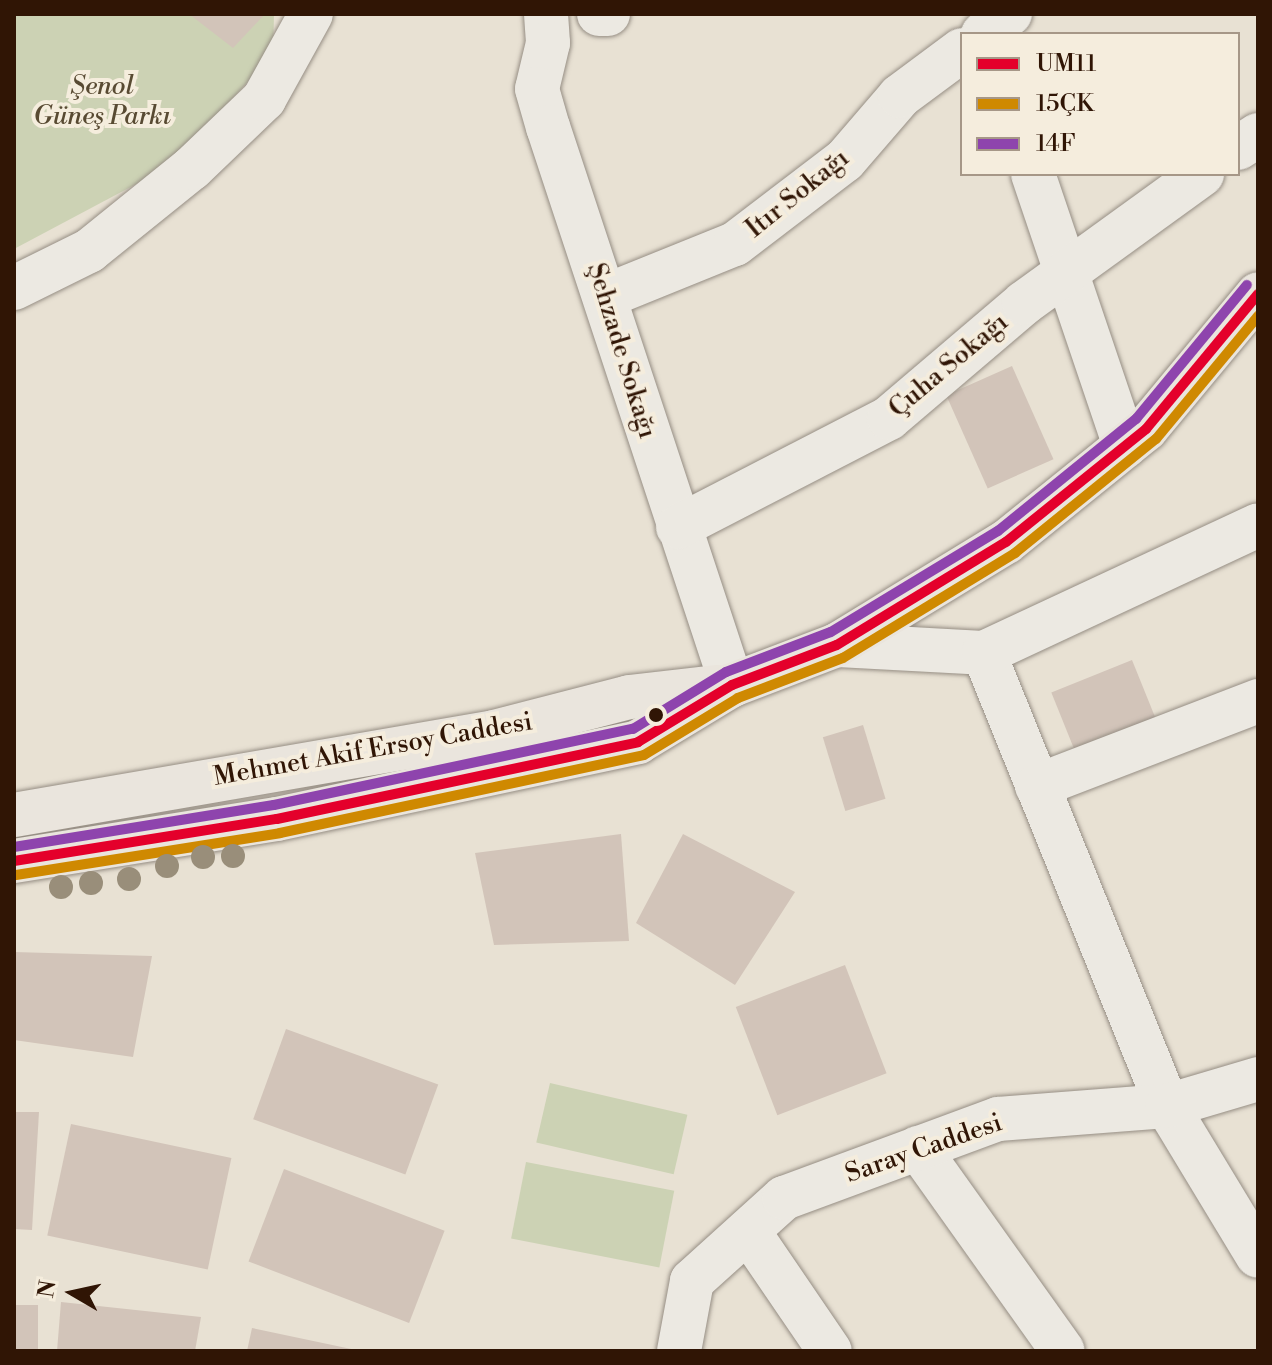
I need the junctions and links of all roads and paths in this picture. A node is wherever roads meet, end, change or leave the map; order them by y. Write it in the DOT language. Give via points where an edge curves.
graph roads {
  1 [pos="546,14"];
  2 [pos="599,14"];
  3 [pos="608,14"];
  4 [pos="309,17"];
  5 [pos="960,49"];
  6 [pos="1258,135"];
  7 [pos="1240,147"];
  8 [pos="1034,176"];
  9 [pos="1199,176"];
  10 [pos="1064,274"];
  11 [pos="14,288"];
  12 [pos="1258,294"];
  13 [pos="606,296"];
  14 [pos="1125,446"];
  15 [pos="1258,525"];
  16 [pos="678,527"];
  17 [pos="837,645"];
  18 [pos="984,653"];
  19 [pos="732,685"];
  20 [pos="1258,701"];
  21 [pos="1037,786"];
  22 [pos="14,815"];
  23 [pos="14,861"];
  24 [pos="1258,1079"];
  25 [pos="1167,1106"];
  26 [pos="918,1148"];
  27 [pos="748,1231"];
  28 [pos="1258,1256"];
  29 [pos="679,1351"];
  30 [pos="830,1351"];
  31 [pos="1063,1351"];
  1 -- 13 [label="street, Şehzade Sokağı" via="548,43 537,89"];
  2 -- 3 [label="street"];
  4 -- 11 [label="street" via="264,99 192,168 89,251"];
  5 -- 13 [label="street, Itır Sokağı" via="900,96 845,160 735,244"];
  6 -- 7 [label="street"];
  8 -- 10 [label="street"];
  9 -- 10 [label="street, Çuha Sokağı"];
  10 -- 14 [label="street"];
  10 -- 16 [label="street, Çuha Sokağı" via="889,418"];
  12 -- 14 [label="main road, Mehmet Akif Ersoy Caddesi" via="1146,429"];
  13 -- 16 [label="street, Şehzade Sokağı"];
  14 -- 17 [label="main road, Mehmet Akif Ersoy Caddesi" via="1006,542"];
  15 -- 18 [label="street"];
  16 -- 19 [label="street, Şehzade Sokağı"];
  17 -- 18 [label="street"];
  17 -- 19 [label="main road, Mehmet Akif Ersoy Caddesi"];
  18 -- 21 [label="street"];
  19 -- 22 [label="main road, Mehmet Akif Ersoy Caddesi" via="629,697 494,732"];
  19 -- 23 [label="main road, Mehmet Akif Ersoy Caddesi" via="638,742 277,819"];
  20 -- 21 [label="street"];
  21 -- 25 [label="street"];
  24 -- 25 [label="street, Saray Caddesi"];
  25 -- 26 [label="street, Saray Caddesi" via="998,1119"];
  25 -- 28 [label="street"];
  26 -- 27 [label="street, Saray Caddesi" via="784,1198"];
  26 -- 31 [label="street"];
  27 -- 29 [label="street, Saray Caddesi" via="692,1281"];
  27 -- 30 [label="street"];
}
